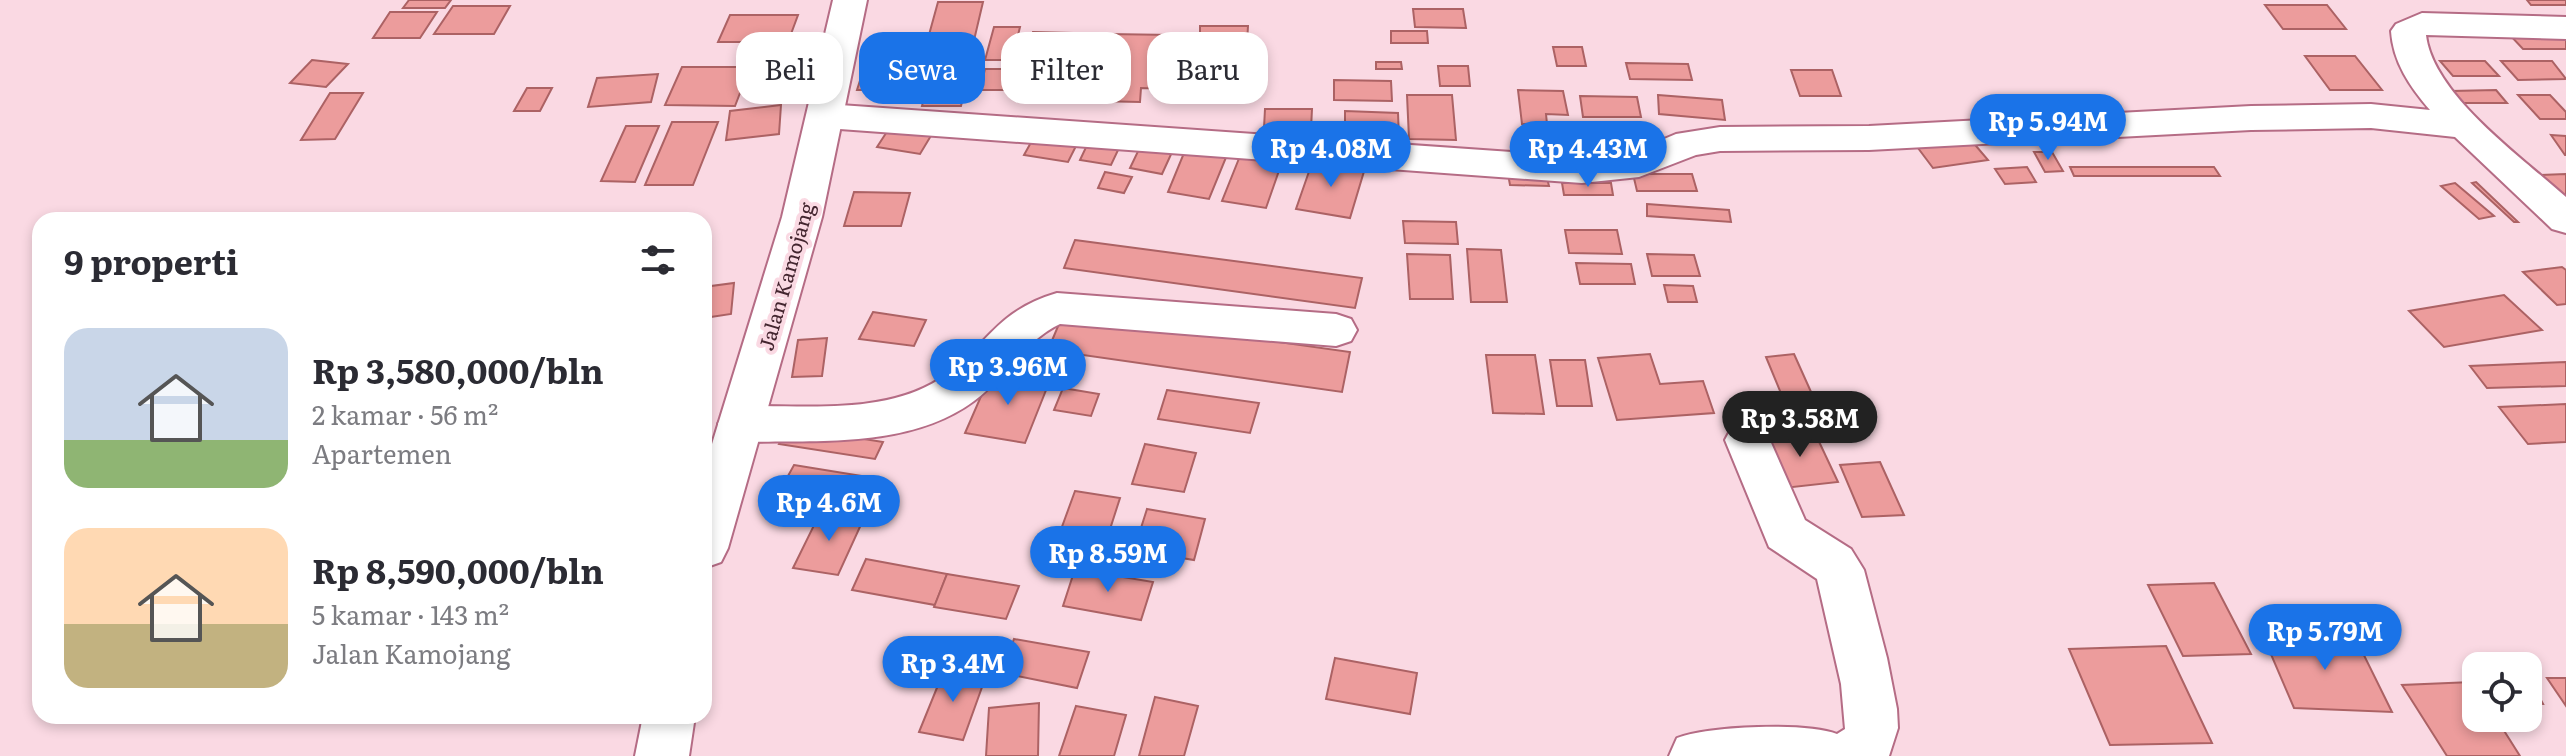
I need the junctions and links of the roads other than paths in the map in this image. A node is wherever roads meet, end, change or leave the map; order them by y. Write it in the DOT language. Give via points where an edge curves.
graph roads {
  1 [pos="850,0"];
  2 [pos="2566,28"];
  3 [pos="826,116"];
  4 [pos="2467,126"];
  5 [pos="2566,219"];
  6 [pos="1336,330"];
  7 [pos="741,424"];
  8 [pos="1748,440"];
  9 [pos="712,521"];
  10 [pos="668,724"];
  11 [pos="662,756"];
  12 [pos="1696,756"];
  13 [pos="1828,756"];
  14 [pos="1850,756"];
  1 -- 3 [label="street, Jalan Kamojang"];
  2 -- 4 [label="street" via="2422,23 2408,31 2411,55 2428,84"];
  3 -- 4 [label="street" via="1582,170 1639,164 1689,143 1720,139 1869,138 2266,117 2371,116"];
  3 -- 7 [label="street, Jalan Kamojang"];
  4 -- 5 [label="street"];
  6 -- 7 [label="street" via="1057,308 1036,314 933,406 894,417"];
  7 -- 9 [label="street, Jalan Kamojang"];
  8 -- 14 [label="street" via="1786,533 1830,557 1839,570 1873,727 1870,739"];
  10 -- 11 [label="street"];
  12 -- 13 [label="street"];
}
